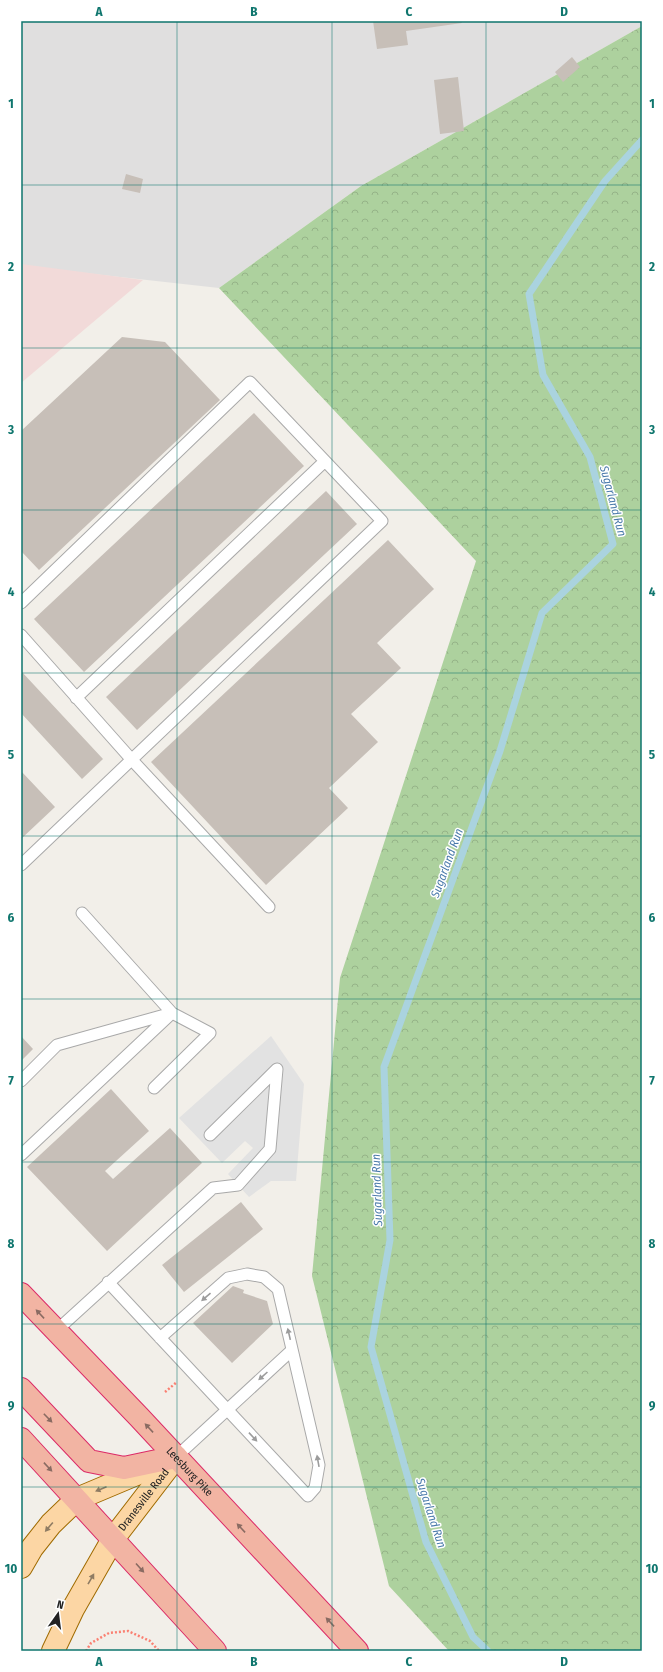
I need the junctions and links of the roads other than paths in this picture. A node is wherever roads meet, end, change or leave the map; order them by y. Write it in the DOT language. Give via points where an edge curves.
graph roads {
  1 [pos="325,461"];
  2 [pos="21,602"];
  3 [pos="21,635"];
  4 [pos="76,698"];
  5 [pos="132,760"];
  6 [pos="21,866"];
  7 [pos="269,908"];
  8 [pos="82,913"];
  9 [pos="172,1013"];
  10 [pos="21,1081"];
  11 [pos="154,1088"];
  12 [pos="210,1135"];
  13 [pos="21,1155"];
  14 [pos="108,1282"];
  15 [pos="21,1294"];
  16 [pos="56,1331"];
  17 [pos="160,1338"];
  18 [pos="292,1350"];
  19 [pos="21,1389"];
  20 [pos="227,1409"];
  21 [pos="21,1439"];
  22 [pos="176,1457"];
  23 [pos="77,1499"];
  24 [pos="113,1539"];
  25 [pos="21,1567"];
  26 [pos="207,1648"];
  27 [pos="53,1651"];
  28 [pos="356,1651"];
  1 -- 2 [label="lane" via="250,382"];
  1 -- 4 [label="lane"];
  1 -- 5 [label="lane" via="382,521"];
  3 -- 4 [label="lane"];
  4 -- 5 [label="lane"];
  5 -- 6 [label="lane"];
  5 -- 7 [label="lane"];
  8 -- 9 [label="lane"];
  9 -- 10 [label="lane" via="57,1045"];
  9 -- 11 [label="lane" via="210,1033"];
  9 -- 13 [label="lane"];
  12 -- 14 [label="lane" via="277,1069 270,1149 238,1185 213,1188"];
  14 -- 16 [label="lane"];
  14 -- 17 [label="lane"];
  16 -- 15 [label="highway, Leesburg Pike, one-way"];
  22 -- 16 [label="highway, Leesburg Pike, one-way"];
  18 -- 17 [label="lane, one-way" via="278,1289 264,1277 247,1274 228,1278"];
  17 -- 20 [label="lane"];
  18 -- 20 [label="lane, one-way"];
  20 -- 18 [label="lane, one-way" via="308,1496 315,1488 319,1465"];
  19 -- 22 [label="highway, one-way" via="89,1461 124,1468"];
  20 -- 22 [label="lane"];
  21 -- 23 [label="highway, one-way"];
  22 -- 23 [label="main road, Dranesville Road, one-way"];
  22 -- 24 [label="main road, Dranesville Road"];
  28 -- 22 [label="highway, Leesburg Pike, one-way"];
  23 -- 24 [label="highway"];
  23 -- 25 [label="main road, Dranesville Road, one-way" via="51,1524"];
  24 -- 26 [label="highway, one-way"];
  27 -- 24 [label="main road, Dranesville Road, one-way" via="73,1609"];
}
